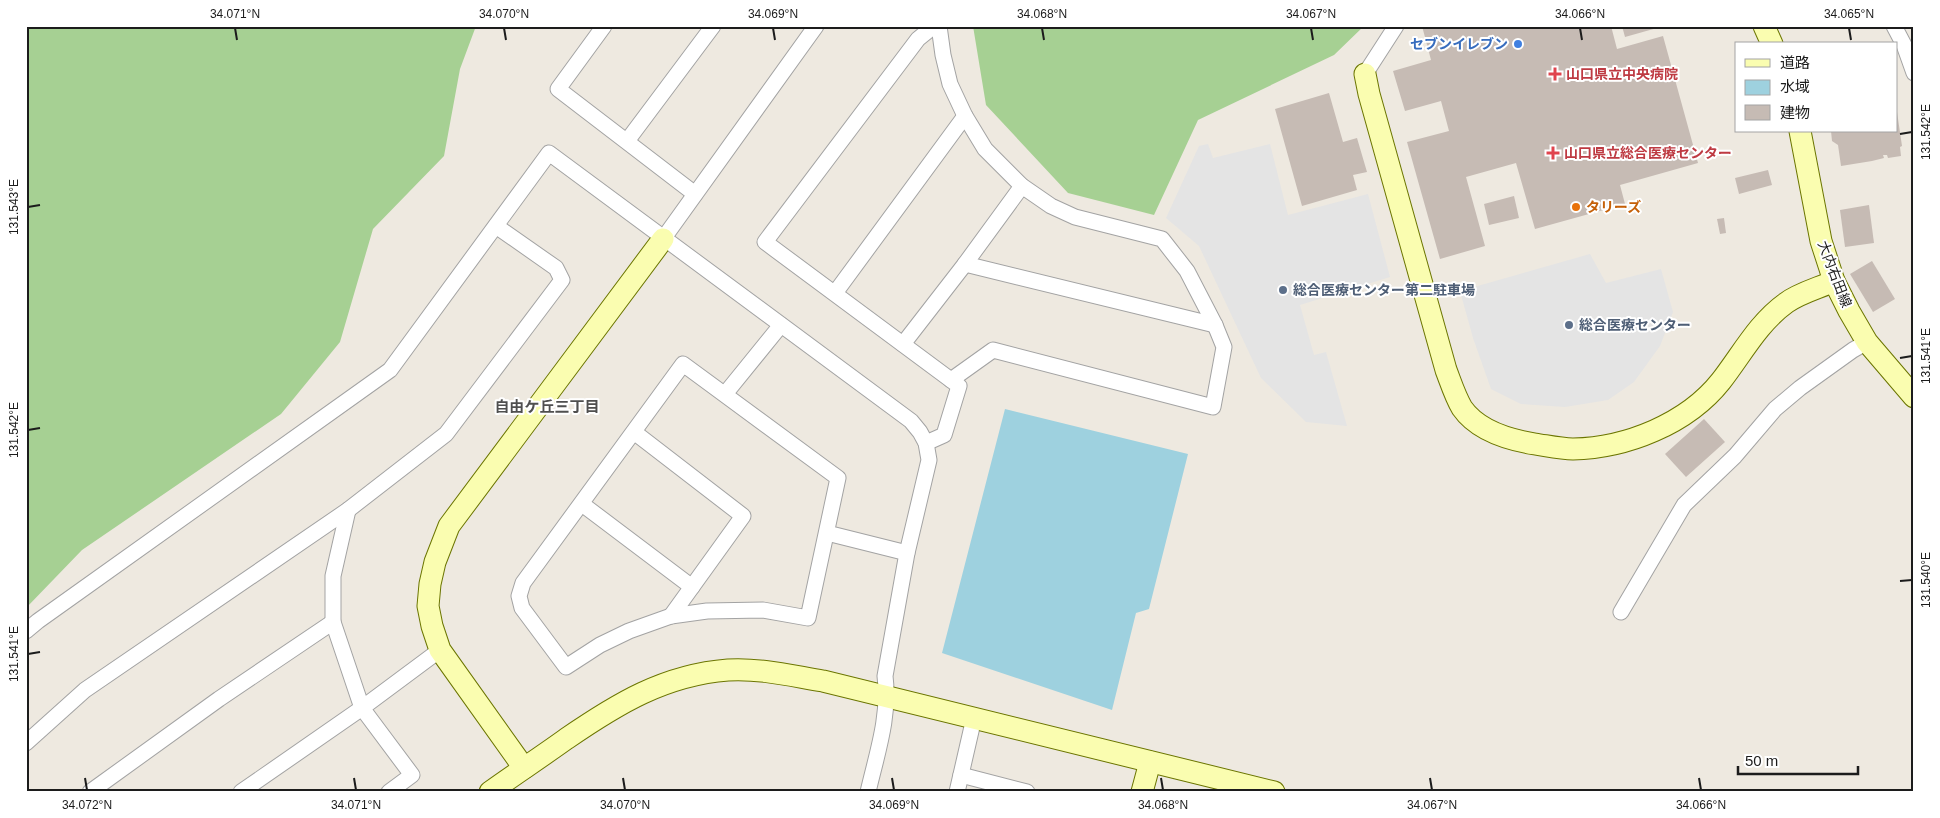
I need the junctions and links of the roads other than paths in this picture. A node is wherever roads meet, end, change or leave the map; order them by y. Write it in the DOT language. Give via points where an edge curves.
graph roads {
  1 [pos="604,26"];
  2 [pos="713,26"];
  3 [pos="816,26"];
  4 [pos="934,26"];
  5 [pos="939,26"];
  6 [pos="1396,26"];
  7 [pos="1764,26"];
  8 [pos="1894,26"];
  9 [pos="1771,42"];
  10 [pos="1914,73"];
  11 [pos="1365,74"];
  12 [pos="965,116"];
  13 [pos="1800,132"];
  14 [pos="627,141"];
  15 [pos="1022,186"];
  16 [pos="695,194"];
  17 [pos="496,226"];
  18 [pos="663,239"];
  19 [pos="965,264"];
  20 [pos="1834,281"];
  21 [pos="836,294"];
  22 [pos="781,325"];
  23 [pos="1215,325"];
  24 [pos="1867,342"];
  25 [pos="903,344"];
  26 [pos="951,380"];
  27 [pos="726,394"];
  28 [pos="1914,397"];
  29 [pos="634,432"];
  30 [pos="926,443"];
  31 [pos="582,504"];
  32 [pos="348,510"];
  33 [pos="827,533"];
  34 [pos="907,552"];
  35 [pos="692,587"];
  36 [pos="1621,612"];
  37 [pos="671,616"];
  38 [pos="333,622"];
  39 [pos="26,631"];
  40 [pos="440,650"];
  41 [pos="887,697"];
  42 [pos="362,708"];
  43 [pos="974,718"];
  44 [pos="26,743"];
  45 [pos="1150,762"];
  46 [pos="524,768"];
  47 [pos="961,775"];
  48 [pos="90,792"];
  49 [pos="241,792"];
  50 [pos="389,792"];
  51 [pos="490,792"];
  52 [pos="868,792"];
  53 [pos="957,792"];
  54 [pos="1027,792"];
  55 [pos="1142,792"];
  56 [pos="1274,792"];
  1 -- 14 [label="street" via="558,89"];
  2 -- 14 [label="street"];
  3 -- 16 [label="street"];
  4 -- 21 [label="street" via="918,39 765,242"];
  5 -- 12 [label="street" via="950,84"];
  6 -- 11 [label="street"];
  7 -- 9 [label="street"];
  8 -- 10 [label="street"];
  11 -- 20 [label="street" via="1455,394 1463,410 1479,424 1501,436 1571,449 1625,442 1658,429 1692,408 1719,383 1766,320 1788,301"];
  12 -- 15 [label="street" via="985,149"];
  12 -- 21 [label="street"];
  13 -- 20 [label="street, 大内右田線" via="1821,241"];
  14 -- 16 [label="street"];
  15 -- 19 [label="street"];
  15 -- 23 [label="street" via="1051,206 1075,217 1162,239 1187,271"];
  16 -- 18 [label="street"];
  17 -- 18 [label="street" via="548,153"];
  17 -- 32 [label="street" via="556,268 562,280 446,434"];
  17 -- 39 [label="street" via="390,370"];
  18 -- 22 [label="street"];
  18 -- 40 [label="street" via="449,526 434,562 430,584 432,626"];
  19 -- 23 [label="street"];
  19 -- 25 [label="street"];
  20 -- 24 [label="street, 大内右田線"];
  21 -- 25 [label="street"];
  22 -- 27 [label="street"];
  22 -- 30 [label="street" via="911,421"];
  23 -- 26 [label="street" via="1224,347 1212,407 993,350"];
  24 -- 28 [label="street, 大内右田線"];
  24 -- 36 [label="street" via="1774,409 1735,456 1684,505"];
  25 -- 26 [label="street"];
  26 -- 30 [label="street" via="958,386 944,435"];
  27 -- 29 [label="street" via="683,364"];
  27 -- 33 [label="street" via="838,478"];
  29 -- 31 [label="street"];
  29 -- 35 [label="street" via="744,516"];
  30 -- 34 [label="street" via="929,460"];
  31 -- 35 [label="street"];
  31 -- 37 [label="street" via="523,583 519,596 522,608 566,668 600,645"];
  32 -- 38 [label="street" via="333,576"];
  32 -- 44 [label="street" via="85,690"];
  33 -- 34 [label="street"];
  33 -- 37 [label="street" via="808,618 763,610 707,611"];
  34 -- 41 [label="street" via="884,676"];
  35 -- 37 [label="street"];
  38 -- 42 [label="street"];
  38 -- 48 [label="street"];
  40 -- 42 [label="street"];
  40 -- 46 [label="street"];
  41 -- 43 [label="street"];
  41 -- 46 [label="street" via="823,681 763,671 729,670 698,674 635,695"];
  41 -- 52 [label="street" via="885,720"];
  42 -- 49 [label="street"];
  42 -- 50 [label="street" via="412,775"];
  43 -- 45 [label="street"];
  43 -- 47 [label="street"];
  45 -- 55 [label="street"];
  45 -- 56 [label="street"];
  46 -- 51 [label="street"];
  47 -- 53 [label="street"];
  47 -- 54 [label="street"];
}
